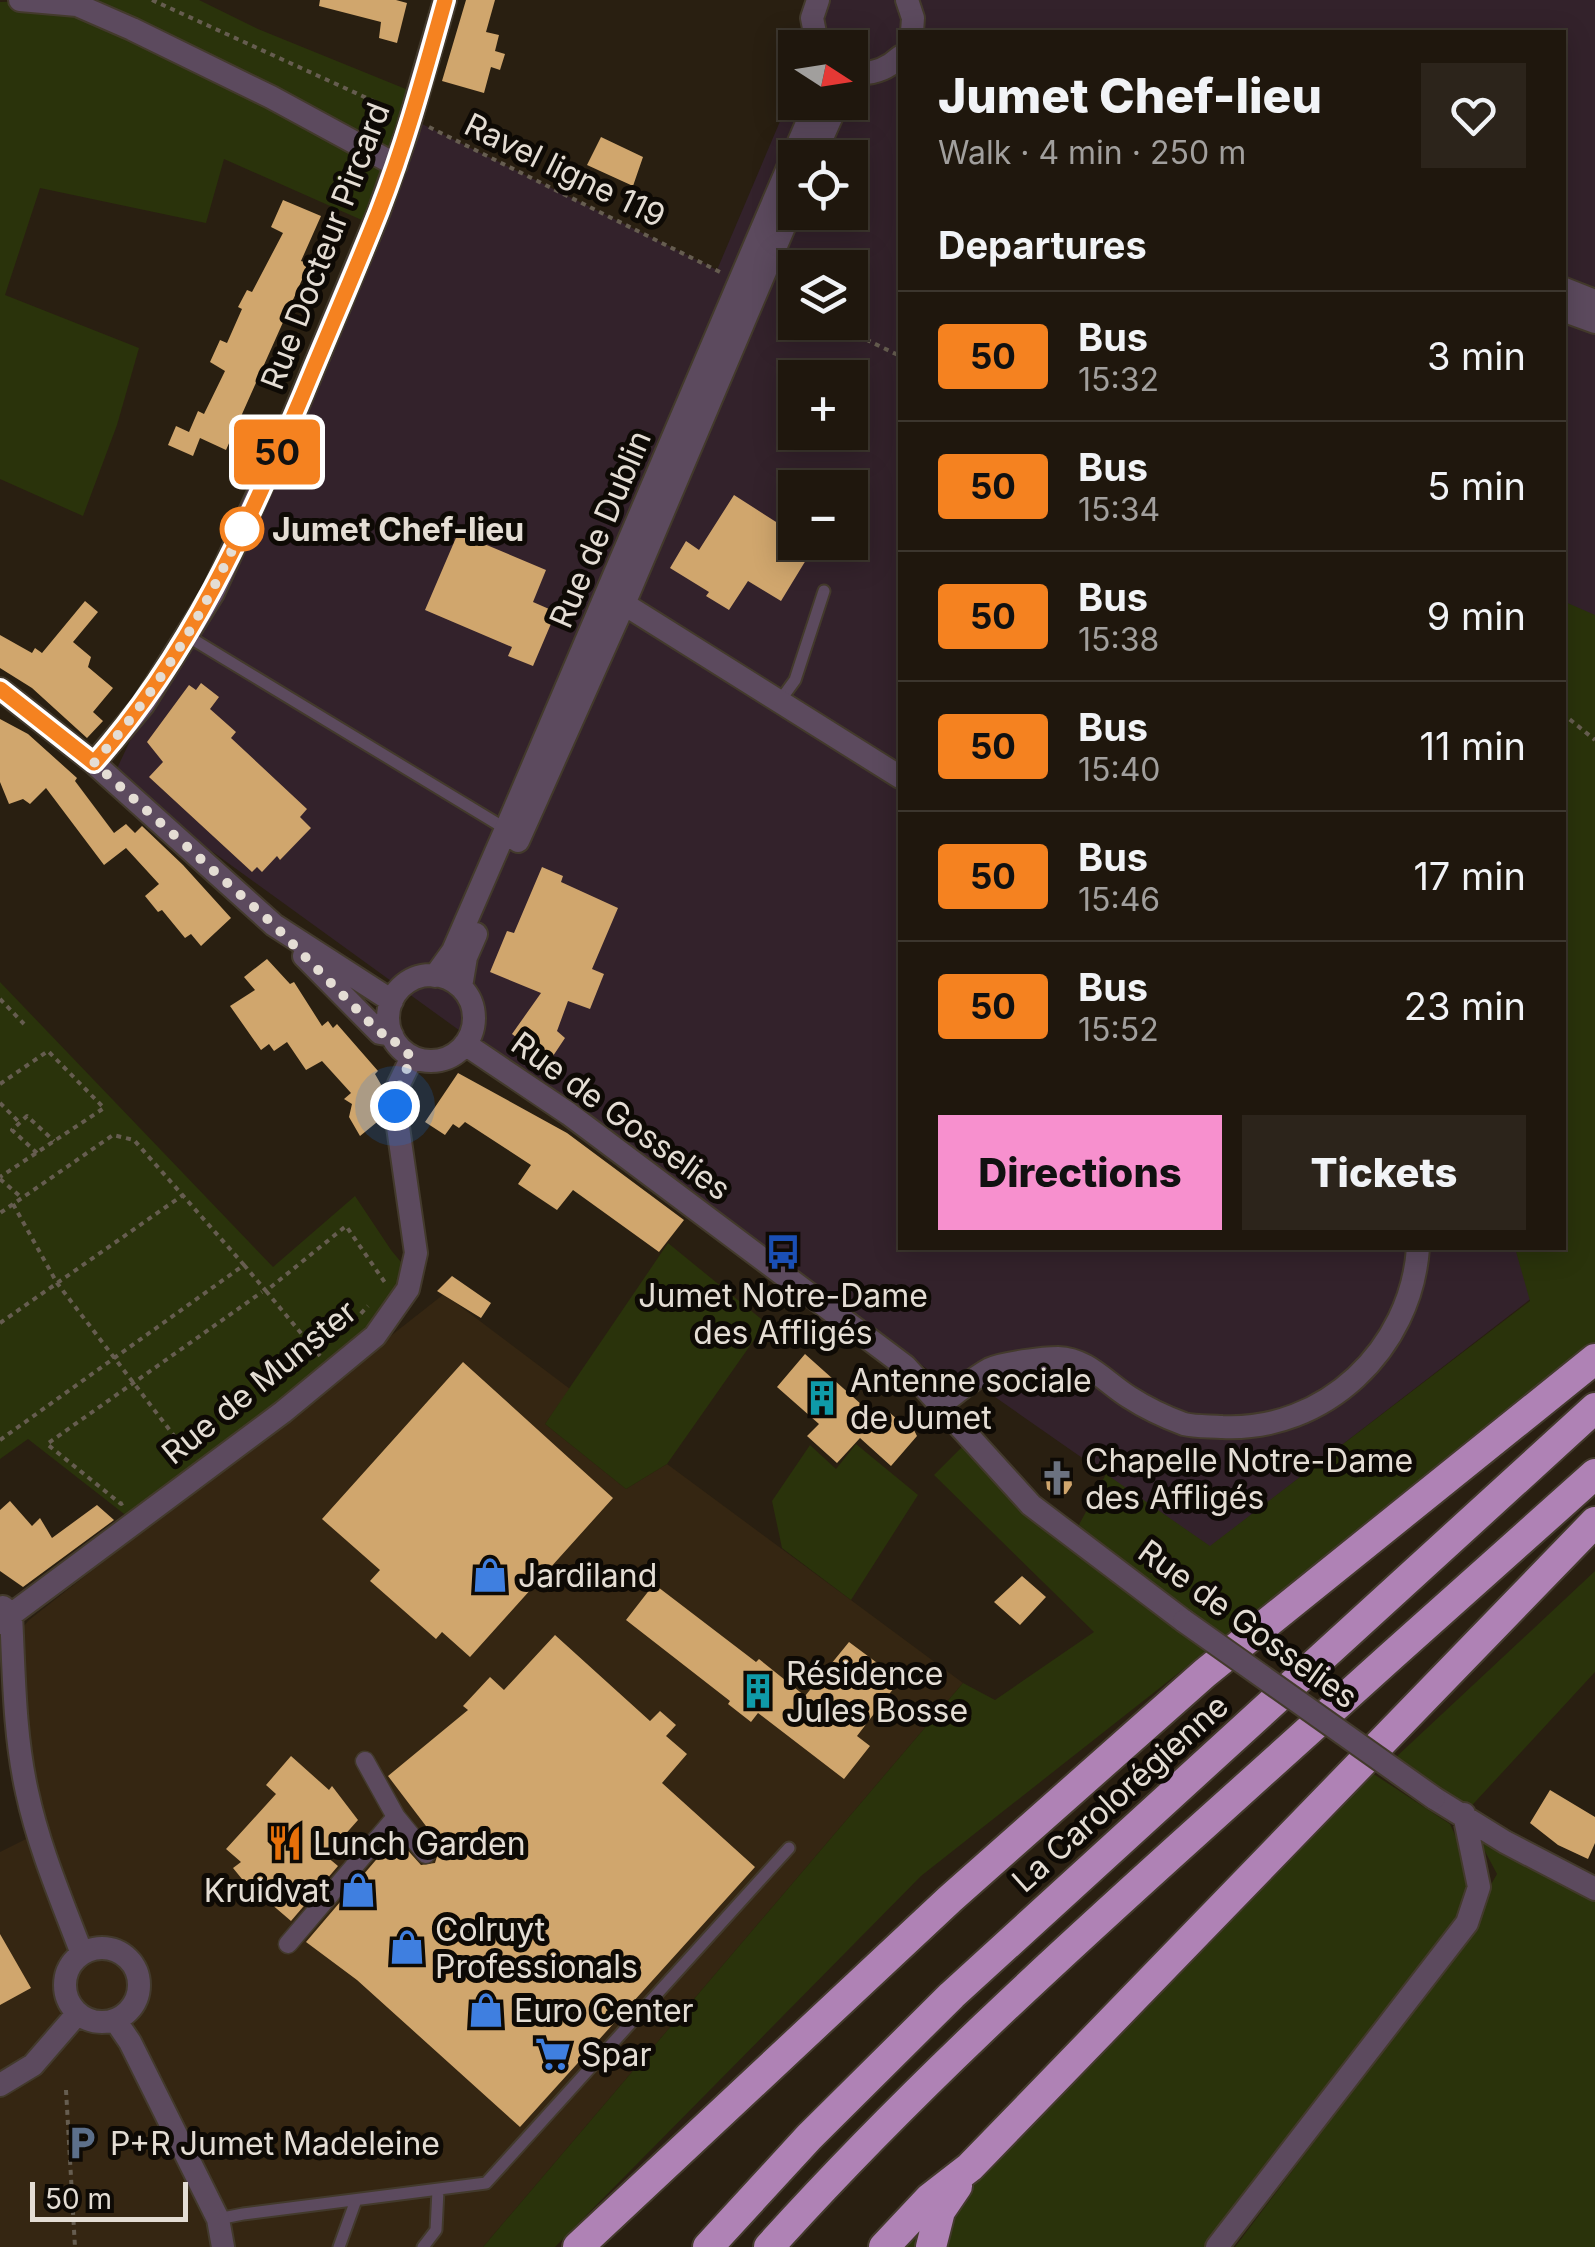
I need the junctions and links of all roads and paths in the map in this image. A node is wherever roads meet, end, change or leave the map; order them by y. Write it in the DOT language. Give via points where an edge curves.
graph roads {
  1 [pos="20,0"];
  2 [pos="152,0"];
  3 [pos="445,0"];
  4 [pos="815,1"];
  5 [pos="814,30"];
  6 [pos="898,59"];
  7 [pos="868,73"];
  8 [pos="411,118"];
  9 [pos="809,120"];
  10 [pos="396,164"];
  11 [pos="779,230"];
  12 [pos="749,285"];
  13 [pos="1566,290"];
  14 [pos="778,298"];
  15 [pos="1595,301"];
  16 [pos="1566,311"];
  17 [pos="1595,322"];
  18 [pos="867,340"];
  19 [pos="898,355"];
  20 [pos="824,591"];
  21 [pos="624,604"];
  22 [pos="189,636"];
  23 [pos="0,689"];
  24 [pos="780,702"];
  25 [pos="1566,716"];
  26 [pos="1595,740"];
  27 [pos="94,763"];
  28 [pos="898,776"];
  29 [pos="506,829"];
  30 [pos="274,925"];
  31 [pos="435,976"];
  32 [pos="460,988"];
  33 [pos="0,999"];
  34 [pos="392,1001"];
  35 [pos="24,1024"];
  36 [pos="392,1035"];
  37 [pos="465,1044"];
  38 [pos="412,1057"];
  39 [pos="0,1084"];
  40 [pos="0,1103"];
  41 [pos="20,1122"];
  42 [pos="54,1141"];
  43 [pos="36,1153"];
  44 [pos="0,1178"];
  45 [pos="183,1195"];
  46 [pos="22,1198"];
  47 [pos="13,1204"];
  48 [pos="0,1213"];
  49 [pos="1418,1250"];
  50 [pos="244,1265"];
  51 [pos="57,1283"];
  52 [pos="387,1284"];
  53 [pos="264,1292"];
  54 [pos="374,1299"];
  55 [pos="0,1323"];
  56 [pos="347,1328"];
  57 [pos="115,1358"];
  58 [pos="1595,1359"];
  59 [pos="316,1362"];
  60 [pos="134,1383"];
  61 [pos="940,1404"];
  62 [pos="1595,1408"];
  63 [pos="0,1440"];
  64 [pos="189,1455"];
  65 [pos="1595,1474"];
  66 [pos="134,1494"];
  67 [pos="1595,1522"];
  68 [pos="4,1614"];
  69 [pos="365,1762"];
  70 [pos="1464,1814"];
  71 [pos="396,1817"];
  72 [pos="788,1848"];
  73 [pos="426,1854"];
  74 [pos="1595,1889"];
  75 [pos="288,1944"];
  76 [pos="82,1954"];
  77 [pos="78,2013"];
  78 [pos="114,2020"];
  79 [pos="0,2085"];
  80 [pos="66,2090"];
  81 [pos="970,2166"];
  82 [pos="438,2190"];
  83 [pos="356,2200"];
  84 [pos="218,2219"];
  85 [pos="75,2247"];
  86 [pos="220,2247"];
  87 [pos="339,2247"];
  88 [pos="422,2247"];
  89 [pos="578,2247"];
  90 [pos="708,2247"];
  91 [pos="769,2247"];
  92 [pos="884,2247"];
  93 [pos="931,2247"];
  94 [pos="1216,2247"];
  1 -- 10 [label="street" via="76,5 132,29"];
  2 -- 8 [label="path, Ravel ligne 119"];
  3 -- 8 [label="street, Rue Docteur Pircard"];
  4 -- 5 [label="street"];
  6 -- 7 [label="street"];
  8 -- 10 [label="street, Rue Docteur Pircard"];
  8 -- 12 [label="path, Ravel ligne 119"];
  9 -- 12 [label="street, Rue de Dublin"];
  10 -- 22 [label="street, Rue Docteur Pircard" via="291,422"];
  11 -- 12 [label="street, Rue de Dublin"];
  12 -- 14 [label="path, Ravel ligne 119"];
  12 -- 21 [label="street, Rue de Dublin"];
  12 -- 29 [label="street, Rue de Dublin"];
  13 -- 15 [label="street"];
  16 -- 17 [label="street"];
  18 -- 19 [label="path"];
  20 -- 24 [label="lane" via="795,680"];
  21 -- 24 [label="street"];
  21 -- 32 [label="street, Rue de Dublin" via="466,957"];
  22 -- 27 [label="street, Rue Docteur Pircard"];
  22 -- 29 [label="lane"];
  23 -- 27 [label="street"];
  24 -- 28 [label="street"];
  25 -- 26 [label="path"];
  27 -- 30 [label="street"];
  29 -- 31 [label="street, Rue de Dublin"];
  30 -- 34 [label="street"];
  30 -- 36 [label="street" via="380,1033"];
  31 -- 32 [label="street"];
  31 -- 34 [label="street" via="411,980"];
  32 -- 37 [label="street" via="473,1008"];
  33 -- 35 [label="path"];
  34 -- 36 [label="street"];
  36 -- 38 [label="street"];
  37 -- 38 [label="street" via="434,1062"];
  37 -- 61 [label="street, Rue de Gosselies" via="905,1366"];
  38 -- 68 [label="street, Rue de Munster" via="395,1106 416,1253 408,1289 375,1336 283,1412"];
  39 -- 42 [label="path" via="48,1050 104,1108"];
  40 -- 41 [label="path"];
  41 -- 42 [label="path" via="26,1116"];
  41 -- 43 [label="path" via="12,1130"];
  42 -- 43 [label="path"];
  43 -- 44 [label="path"];
  44 -- 46 [label="path"];
  45 -- 46 [label="path" via="134,1140 113,1134"];
  45 -- 50 [label="path"];
  45 -- 51 [label="path"];
  46 -- 47 [label="path"];
  47 -- 48 [label="path"];
  47 -- 51 [label="path"];
  49 -- 61 [label="street" via="1416,1281 1397,1327 1369,1367 1288,1420 1249,1428 1188,1425 1127,1396 1086,1364 1058,1358 994,1367"];
  50 -- 53 [label="path"];
  50 -- 57 [label="path"];
  51 -- 55 [label="path"];
  51 -- 57 [label="path"];
  52 -- 53 [label="path" via="346,1226"];
  53 -- 59 [label="path" via="321,1357"];
  53 -- 60 [label="path"];
  54 -- 56 [label="path"];
  57 -- 60 [label="path"];
  57 -- 63 [label="path"];
  58 -- 89 [label="highway" via="1205,1673 950,1899"];
  60 -- 64 [label="path"];
  60 -- 66 [label="path" via="48,1444 120,1504"];
  61 -- 70 [label="street, Rue de Gosselies, bridge" via="1031,1505 1184,1621"];
  62 -- 90 [label="highway, La Carolorégienne" via="952,1994"];
  65 -- 91 [label="highway" via="982,2027"];
  67 -- 81 [label="highway"];
  68 -- 76 [label="street" via="26,1792"];
  69 -- 71 [label="street"];
  70 -- 74 [label="street, Rue de Gosselies"];
  70 -- 94 [label="street" via="1479,1887 1467,1923"];
  71 -- 73 [label="street"];
  71 -- 75 [label="street"];
  72 -- 82 [label="lane" via="486,2183"];
  76 -- 77 [label="street" via="65,1987"];
  76 -- 78 [label="street" via="118,1951 136,1969 138,1995"];
  77 -- 78 [label="street"];
  77 -- 79 [label="street" via="33,2065"];
  78 -- 84 [label="street"];
  80 -- 85 [label="path"];
  81 -- 92 [label="highway"];
  81 -- 93 [label="highway" via="940,2211"];
  82 -- 83 [label="lane"];
  82 -- 88 [label="lane" via="436,2230"];
  83 -- 84 [label="lane"];
  83 -- 87 [label="lane"];
  84 -- 86 [label="street"];
}
